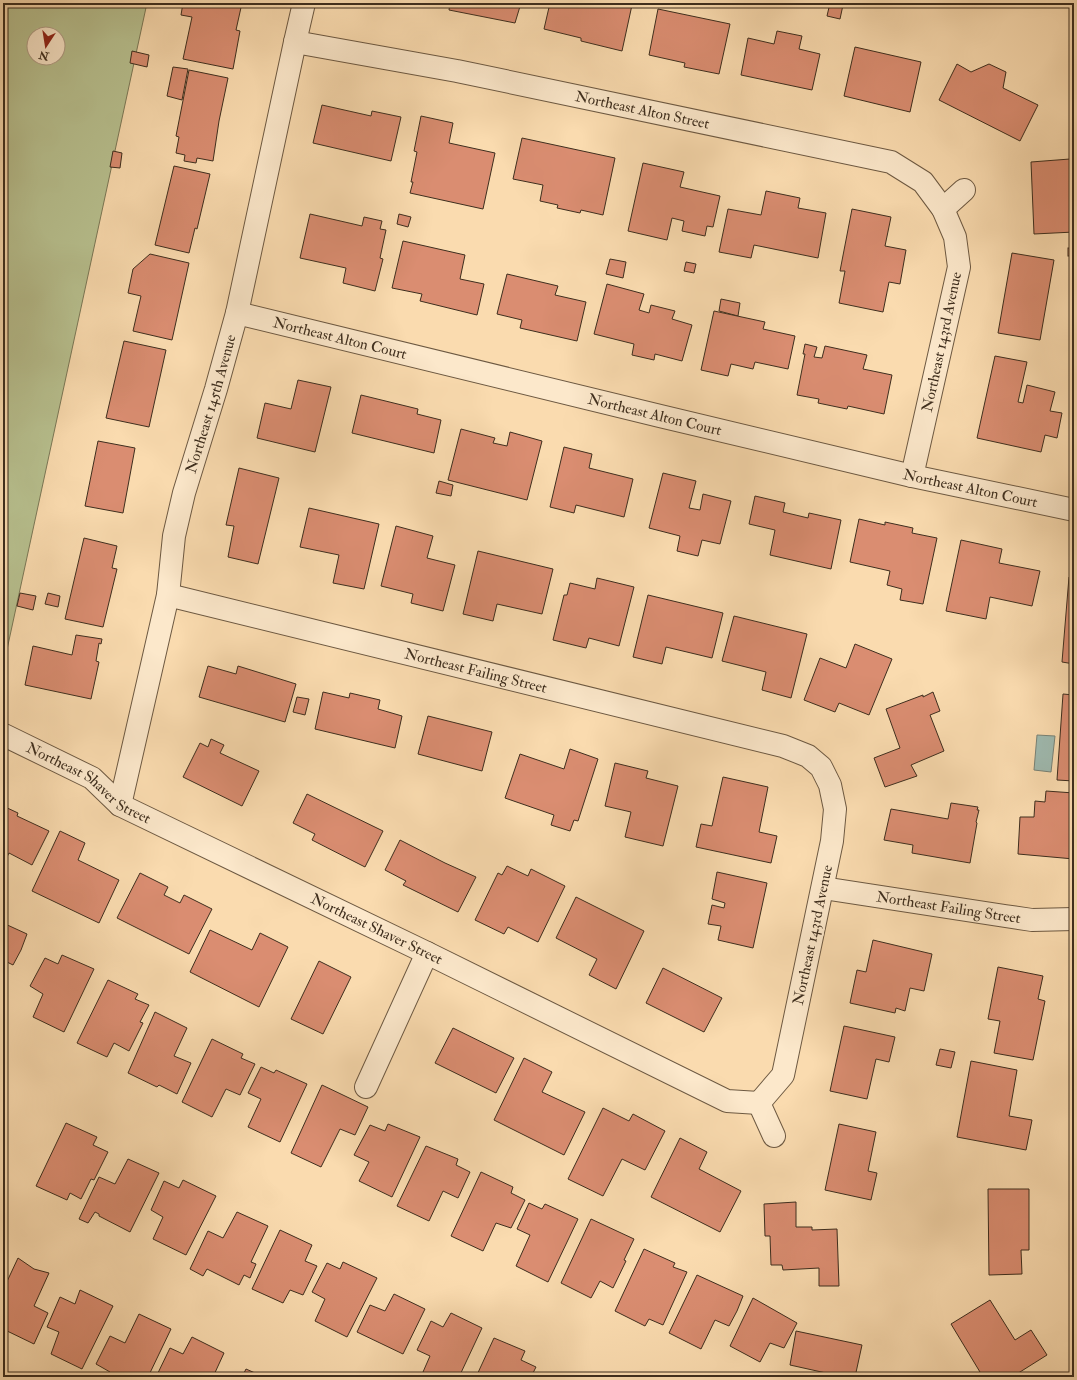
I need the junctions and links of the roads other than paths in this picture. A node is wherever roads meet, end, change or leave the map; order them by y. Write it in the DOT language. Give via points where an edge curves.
graph roads {
  1 [pos="304,3"];
  2 [pos="295,42"];
  3 [pos="964,190"];
  4 [pos="943,209"];
  5 [pos="237,313"];
  6 [pos="912,476"];
  7 [pos="1074,510"];
  8 [pos="168,596"];
  9 [pos="4,735"];
  10 [pos="783,746"];
  11 [pos="120,804"];
  12 [pos="823,888"];
  13 [pos="1074,919"];
  14 [pos="427,953"];
  15 [pos="366,1087"];
  16 [pos="759,1103"];
  17 [pos="774,1136"];
  1 -- 2 [label="street, Northeast 145th Avenue"];
  2 -- 4 [label="street, Northeast Alton Street" via="458,71 891,162 924,182"];
  2 -- 5 [label="street, Northeast 145th Avenue"];
  3 -- 4 [label="street"];
  4 -- 6 [label="street, Northeast 143rd Avenue" via="955,237 959,267"];
  5 -- 6 [label="street, Northeast Alton Court"];
  5 -- 8 [label="street, Northeast 145th Avenue" via="184,493 174,536"];
  6 -- 7 [label="street, Northeast Alton Court"];
  8 -- 10 [label="street, Northeast Failing Street"];
  8 -- 11 [label="street, Northeast 145th Avenue"];
  9 -- 11 [label="street, Northeast Shaver Street" via="92,778"];
  10 -- 12 [label="street, Northeast 143rd Avenue" via="808,756 821,766 830,785 835,809"];
  11 -- 14 [label="street, Northeast Shaver Street"];
  12 -- 13 [label="street, Northeast Failing Street" via="1032,920"];
  12 -- 16 [label="street, Northeast 143rd Avenue" via="783,1075"];
  14 -- 15 [label="street"];
  14 -- 16 [label="street, Northeast Shaver Street" via="727,1101"];
  16 -- 17 [label="street"];
}
